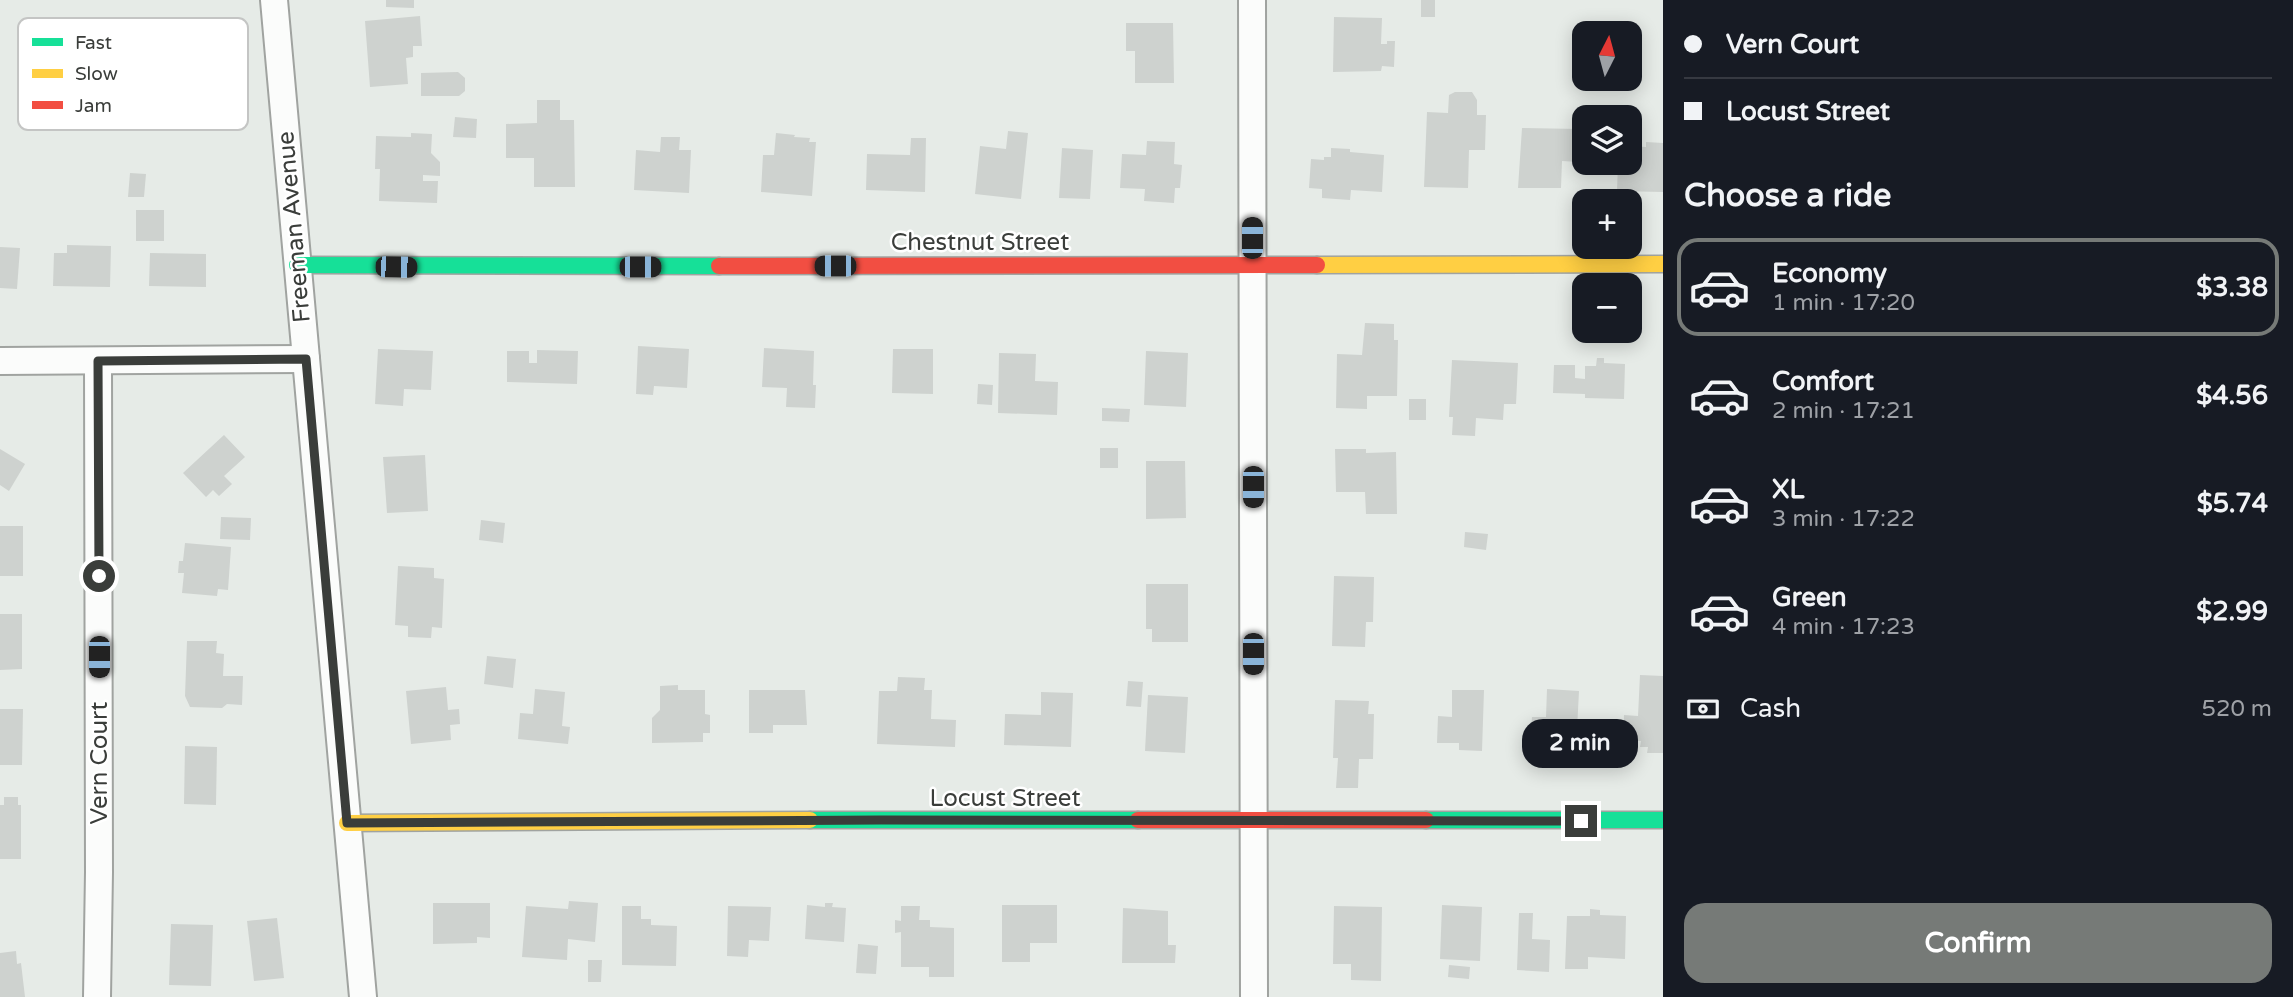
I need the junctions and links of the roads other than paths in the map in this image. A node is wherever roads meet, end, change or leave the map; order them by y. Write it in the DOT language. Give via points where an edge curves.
graph roads {
  1 [pos="274,0"];
  2 [pos="1252,0"];
  3 [pos="1253,264"];
  4 [pos="1663,264"];
  5 [pos="298,265"];
  6 [pos="306,359"];
  7 [pos="0,361"];
  8 [pos="98,361"];
  9 [pos="1663,820"];
  10 [pos="1253,821"];
  11 [pos="347,823"];
  12 [pos="97,997"];
  13 [pos="363,997"];
  14 [pos="1254,997"];
  1 -- 5 [label="street, Freeman Avenue"];
  2 -- 3 [label="street"];
  3 -- 4 [label="street, Chestnut Street"];
  3 -- 5 [label="street, Chestnut Street"];
  3 -- 10 [label="street"];
  5 -- 6 [label="street, Freeman Avenue"];
  6 -- 8 [label="street"];
  6 -- 11 [label="street, Freeman Avenue"];
  7 -- 8 [label="street"];
  8 -- 12 [label="street, Vern Court"];
  9 -- 10 [label="street, Locust Street"];
  10 -- 11 [label="street, Locust Street"];
  10 -- 14 [label="street"];
  11 -- 13 [label="street, Freeman Avenue"];
}
